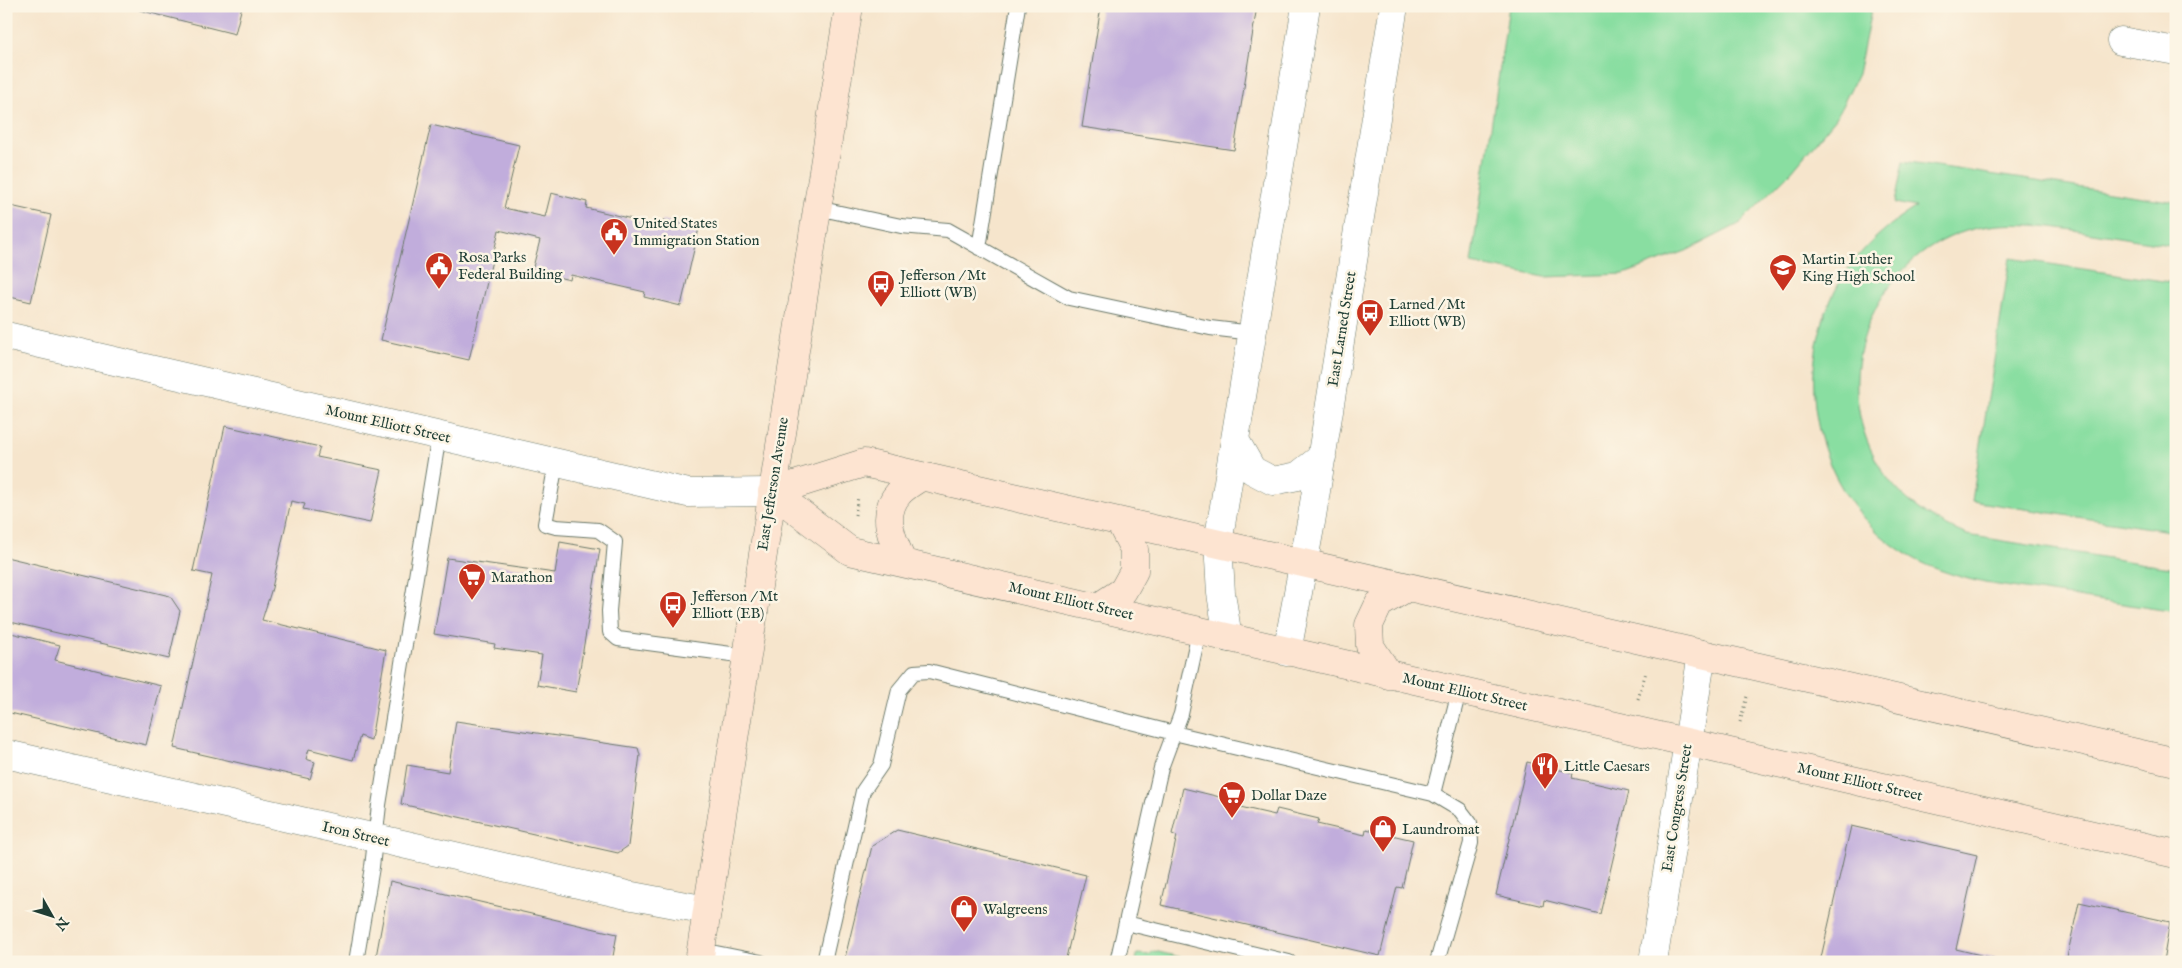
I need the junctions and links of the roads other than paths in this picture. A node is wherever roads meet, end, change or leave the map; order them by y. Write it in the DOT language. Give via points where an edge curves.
graph roads {
  1 [pos="849,6"];
  2 [pos="1018,6"];
  3 [pos="1306,6"];
  4 [pos="1394,6"];
  5 [pos="2121,41"];
  6 [pos="2176,51"];
  7 [pos="817,208"];
  8 [pos="979,248"];
  9 [pos="1253,333"];
  10 [pos="6,336"];
  11 [pos="438,435"];
  12 [pos="1235,440"];
  13 [pos="1322,458"];
  14 [pos="556,463"];
  15 [pos="922,476"];
  16 [pos="772,492"];
  17 [pos="1120,522"];
  18 [pos="1218,543"];
  19 [pos="1304,562"];
  20 [pos="903,563"];
  21 [pos="1408,587"];
  22 [pos="1097,608"];
  23 [pos="1199,631"];
  24 [pos="1228,638"];
  25 [pos="1287,652"];
  26 [pos="1702,654"];
  27 [pos="746,656"];
  28 [pos="1389,675"];
  29 [pos="1460,691"];
  30 [pos="1174,733"];
  31 [pos="1687,742"];
  32 [pos="6,754"];
  33 [pos="2176,762"];
  34 [pos="1433,794"];
  35 [pos="375,838"];
  36 [pos="2176,854"];
  37 [pos="707,910"];
  38 [pos="1126,923"];
  39 [pos="700,956"];
  40 [pos="356,962"];
  41 [pos="762,962"];
  42 [pos="824,962"];
  43 [pos="1117,962"];
  44 [pos="1289,962"];
  45 [pos="1438,962"];
  46 [pos="1654,962"];
  1 -- 7 [label="main road, East Jefferson Avenue"];
  2 -- 8 [label="lane"];
  3 -- 9 [label="street"];
  4 -- 13 [label="street, East Larned Street"];
  5 -- 6 [label="street"];
  7 -- 8 [label="lane" via="901,226 948,230"];
  7 -- 16 [label="main road, East Jefferson Avenue"];
  8 -- 9 [label="lane" via="1069,298 1210,328"];
  9 -- 12 [label="street"];
  10 -- 11 [label="street, Mount Elliott Street"];
  11 -- 14 [label="street, Mount Elliott Street"];
  11 -- 35 [label="lane"];
  12 -- 13 [label="street" via="1252,470 1274,481 1298,476"];
  12 -- 18 [label="street"];
  13 -- 19 [label="street, East Larned Street"];
  14 -- 16 [label="street, Mount Elliott Street" via="688,493"];
  14 -- 27 [label="lane" via="545,524 598,530 616,542 610,632 618,639"];
  15 -- 16 [label="main road, Mount Elliott Street" via="864,463"];
  15 -- 17 [label="main road, Mount Elliott Street"];
  15 -- 20 [label="main road" via="899,493 888,514 891,538"];
  16 -- 20 [label="main road, Mount Elliott Street" via="850,551"];
  16 -- 27 [label="main road, East Jefferson Avenue"];
  17 -- 18 [label="main road, Mount Elliott Street"];
  17 -- 22 [label="main road" via="1134,549 1134,571 1123,591"];
  18 -- 19 [label="main road, Mount Elliott Street"];
  18 -- 24 [label="street"];
  19 -- 21 [label="main road, Mount Elliott Street"];
  19 -- 25 [label="street, East Larned Street"];
  20 -- 22 [label="main road, Mount Elliott Street"];
  21 -- 26 [label="main road, Mount Elliott Street"];
  21 -- 28 [label="main road" via="1379,604 1369,625 1370,646"];
  22 -- 23 [label="main road, Mount Elliott Street"];
  23 -- 24 [label="main road, Mount Elliott Street"];
  23 -- 30 [label="lane"];
  24 -- 25 [label="main road, Mount Elliott Street"];
  25 -- 28 [label="main road, Mount Elliott Street"];
  26 -- 31 [label="street, East Congress Street"];
  26 -- 33 [label="main road, Mount Elliott Street"];
  27 -- 37 [label="main road, East Jefferson Avenue"];
  28 -- 29 [label="main road, Mount Elliott Street"];
  29 -- 31 [label="main road, Mount Elliott Street"];
  29 -- 34 [label="lane"];
  30 -- 34 [label="lane"];
  30 -- 38 [label="lane" via="1161,768"];
  30 -- 42 [label="lane" via="929,671 914,672 899,690 881,765 863,791"];
  31 -- 36 [label="main road, Mount Elliott Street"];
  31 -- 46 [label="street, East Congress Street"];
  32 -- 35 [label="street, Iron Street"];
  34 -- 45 [label="lane" via="1460,810 1470,823 1471,844"];
  35 -- 37 [label="street, Iron Street"];
  35 -- 40 [label="lane"];
  37 -- 39 [label="main road, East Jefferson Avenue"];
  38 -- 43 [label="lane"];
  38 -- 44 [label="lane"];
  39 -- 41 [label="lane"];
}
